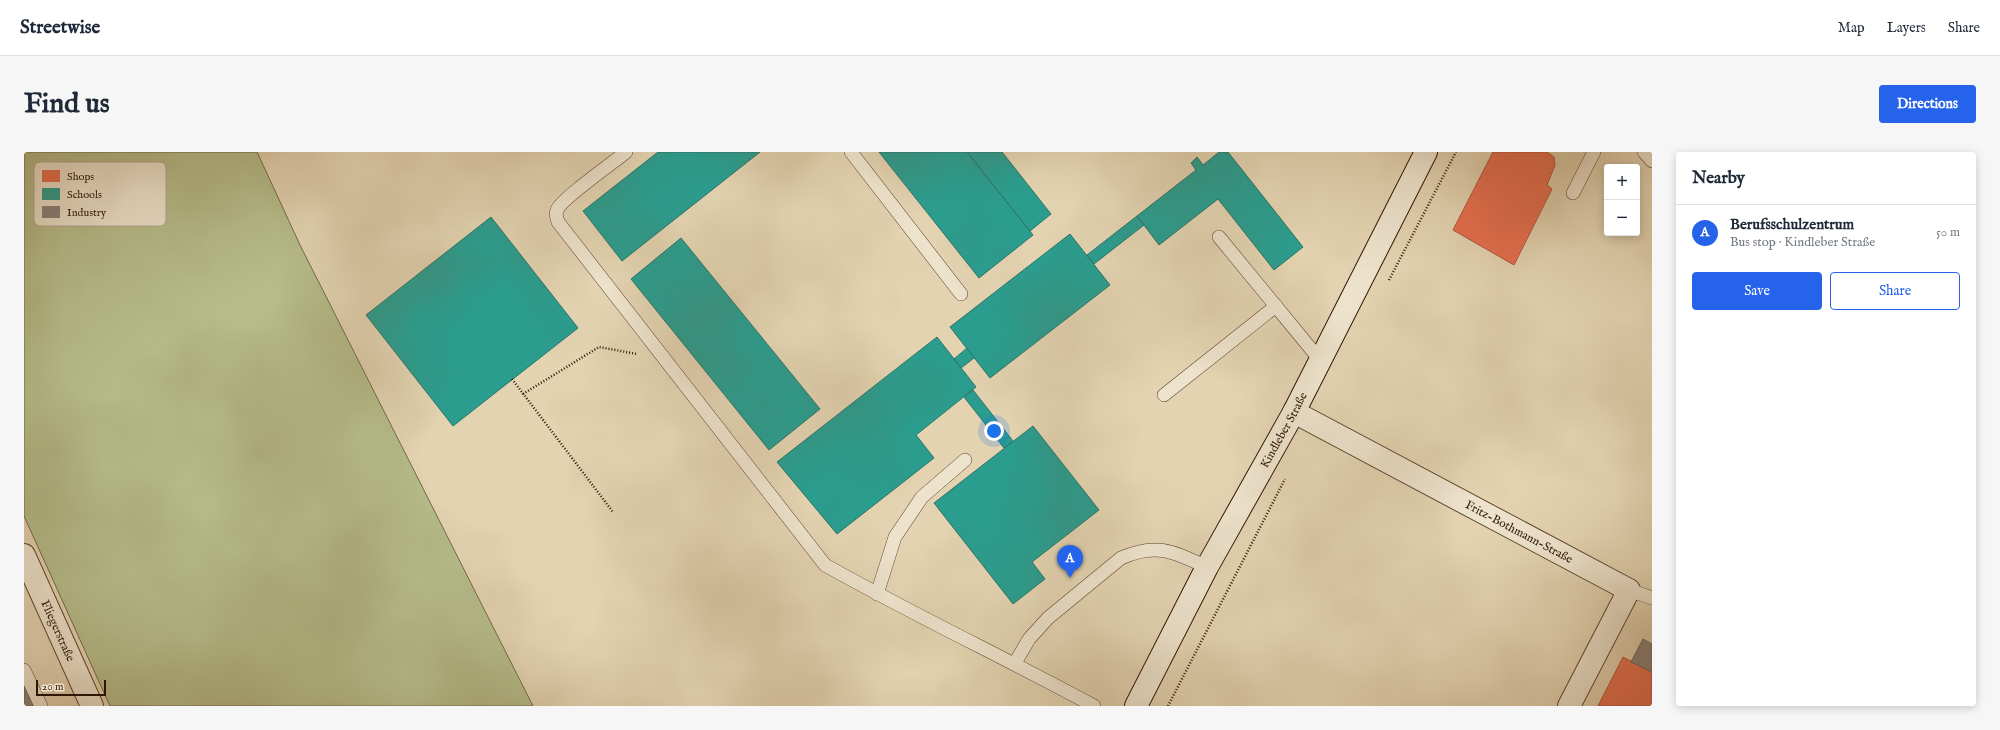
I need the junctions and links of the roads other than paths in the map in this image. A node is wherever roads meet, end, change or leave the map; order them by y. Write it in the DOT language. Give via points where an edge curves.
graph roads {
  1 [pos="626,152"];
  2 [pos="851,152"];
  3 [pos="1426,152"];
  4 [pos="1594,152"];
  5 [pos="1644,152"];
  6 [pos="1652,161"];
  7 [pos="1573,193"];
  8 [pos="1219,237"];
  9 [pos="961,294"];
  10 [pos="1276,306"];
  11 [pos="1320,360"];
  12 [pos="1164,396"];
  13 [pos="1294,412"];
  14 [pos="964,460"];
  15 [pos="24,555"];
  16 [pos="1207,567"];
  17 [pos="1629,590"];
  18 [pos="877,594"];
  19 [pos="1652,598"];
  20 [pos="1015,663"];
  21 [pos="24,670"];
  22 [pos="41,706"];
  23 [pos="92,706"];
  24 [pos="1094,706"];
  25 [pos="1136,706"];
  26 [pos="1569,706"];
  1 -- 18 [label="lane" via="566,199 557,209 558,222 825,565"];
  2 -- 9 [label="lane"];
  3 -- 11 [label="street, Kindleber Straße"];
  4 -- 7 [label="lane"];
  5 -- 6 [label="lane"];
  8 -- 10 [label="lane"];
  10 -- 11 [label="lane"];
  10 -- 12 [label="lane"];
  11 -- 13 [label="street, Kindleber Straße"];
  13 -- 16 [label="street, Kindleber Straße"];
  13 -- 17 [label="street, Fritz-Bothmann-Straße"];
  14 -- 18 [label="lane" via="922,497 895,537"];
  15 -- 23 [label="street, Fliegerstraße"];
  16 -- 20 [label="lane" via="1175,552 1152,549 1121,558 1048,618 1029,639"];
  16 -- 25 [label="street, Kindleber Straße"];
  17 -- 19 [label="lane"];
  17 -- 26 [label="street"];
  18 -- 20 [label="lane"];
  20 -- 24 [label="lane"];
  21 -- 22 [label="lane"];
}
